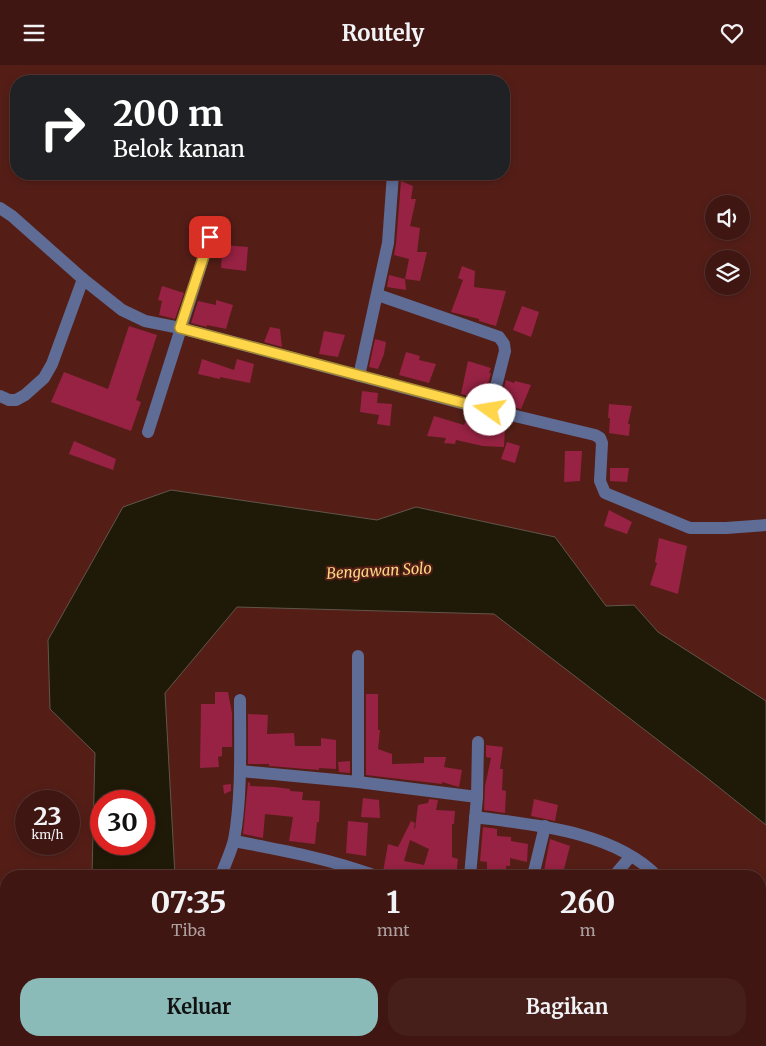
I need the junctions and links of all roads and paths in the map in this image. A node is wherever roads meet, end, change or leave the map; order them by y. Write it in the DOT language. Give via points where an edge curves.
graph roads {
  1 [pos="393,180"];
  2 [pos="0,208"];
  3 [pos="210,237"];
  4 [pos="83,279"];
  5 [pos="378,295"];
  6 [pos="180,328"];
  7 [pos="359,375"];
  8 [pos="0,396"];
  9 [pos="490,410"];
  10 [pos="148,432"];
  11 [pos="761,525"];
  12 [pos="358,657"];
  13 [pos="240,700"];
  14 [pos="478,742"];
  15 [pos="240,771"];
  16 [pos="358,782"];
  17 [pos="477,797"];
  18 [pos="475,817"];
  19 [pos="545,826"];
  20 [pos="234,841"];
  21 [pos="630,857"];
  22 [pos="223,870"];
  23 [pos="360,870"];
  24 [pos="471,870"];
  25 [pos="534,870"];
  26 [pos="619,870"];
  27 [pos="649,870"];
  1 -- 5 [label="street" via="388,243"];
  2 -- 4 [label="street"];
  3 -- 6 [label="street"];
  4 -- 6 [label="street" via="129,314 145,321"];
  4 -- 8 [label="street" via="52,364 44,377 16,400"];
  5 -- 7 [label="street"];
  5 -- 9 [label="street" via="499,337 505,351"];
  6 -- 7 [label="street"];
  6 -- 10 [label="street"];
  7 -- 9 [label="street"];
  9 -- 11 [label="street" via="600,437 600,481 605,493 690,528"];
  12 -- 16 [label="street"];
  13 -- 15 [label="street"];
  14 -- 17 [label="street"];
  15 -- 16 [label="street"];
  15 -- 20 [label="street"];
  16 -- 17 [label="street"];
  17 -- 18 [label="street"];
  18 -- 19 [label="street"];
  18 -- 24 [label="street"];
  19 -- 21 [label="street" via="587,837"];
  19 -- 25 [label="street"];
  20 -- 22 [label="street"];
  20 -- 23 [label="street"];
  21 -- 26 [label="street"];
  21 -- 27 [label="street"];
}
